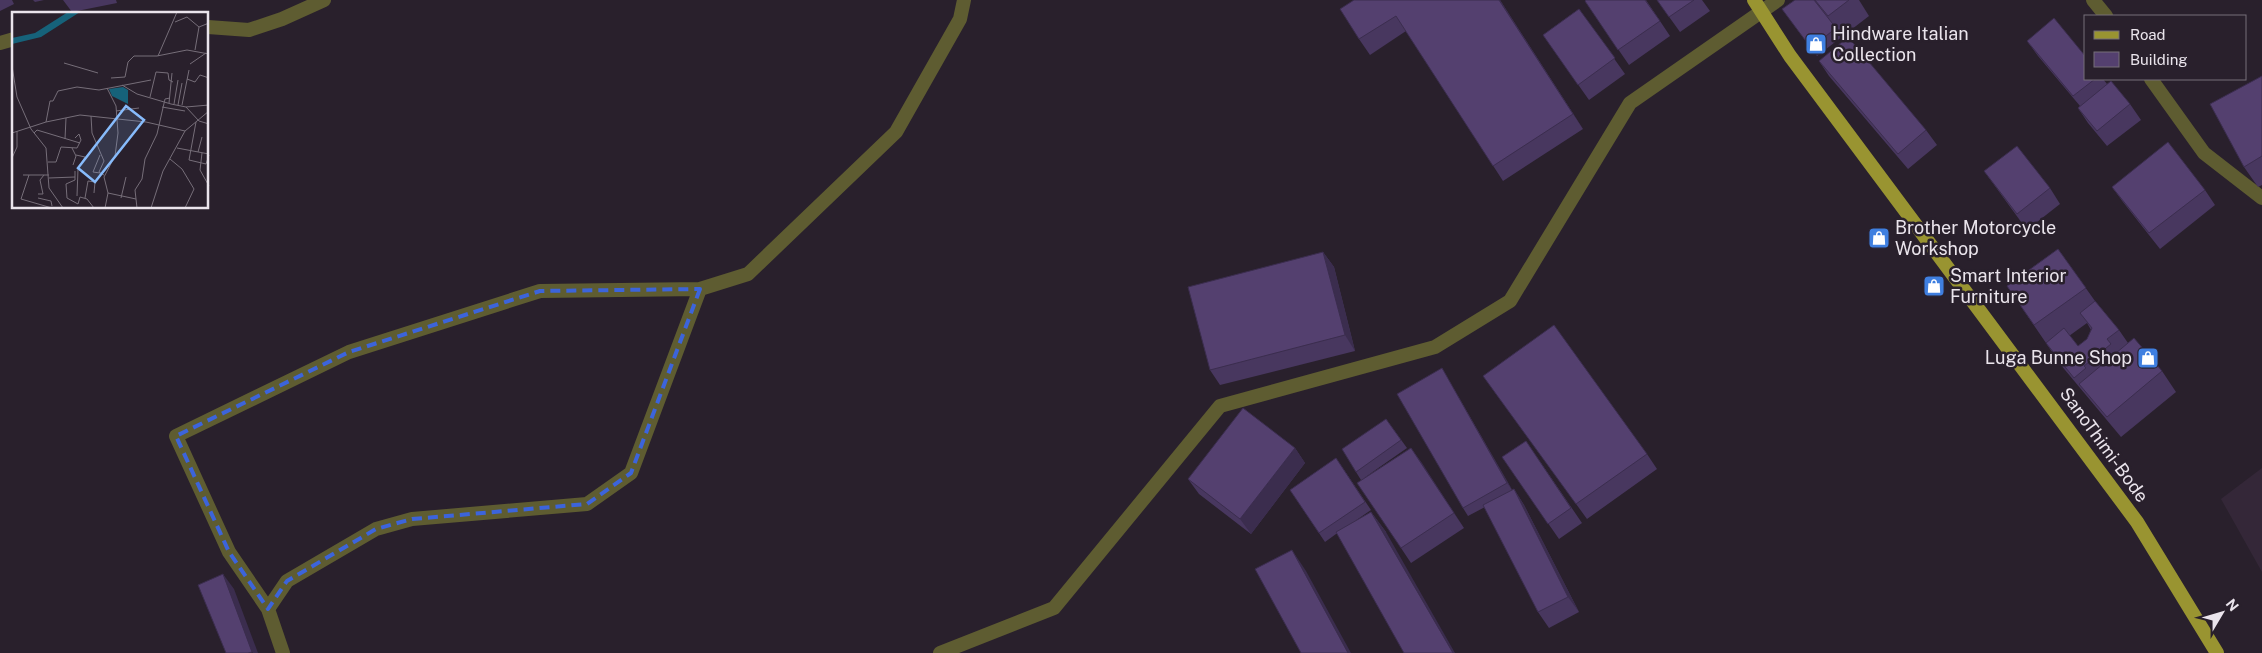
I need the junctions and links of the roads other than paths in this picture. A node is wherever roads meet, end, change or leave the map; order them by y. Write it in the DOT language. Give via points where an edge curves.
graph roads {
  1 [pos="324,0"];
  2 [pos="964,0"];
  3 [pos="1778,0"];
  4 [pos="2093,0"];
  5 [pos="1759,5"];
  6 [pos="2105,15"];
  7 [pos="209,27"];
  8 [pos="2152,80"];
  9 [pos="2262,198"];
  10 [pos="700,289"];
  11 [pos="268,608"];
  12 [pos="283,653"];
  13 [pos="940,653"];
  14 [pos="2217,653"];
  1 -- 7 [label="street" via="282,20 249,30"];
  2 -- 10 [label="street" via="960,20 896,132 748,274"];
  3 -- 5 [label="street"];
  4 -- 6 [label="street"];
  5 -- 13 [label="street" via="1630,103 1510,301 1435,347 1220,406 1054,608"];
  5 -- 14 [label="main road, SanoThimi-Bode" via="1790,56 2136,522"];
  8 -- 9 [label="street" via="2204,152"];
  10 -- 11 [label="street" via="631,473 587,504 412,519 376,529 287,581"];
  10 -- 11 [label="street" via="540,291 349,352 176,436 229,552"];
  11 -- 12 [label="street"];
}
